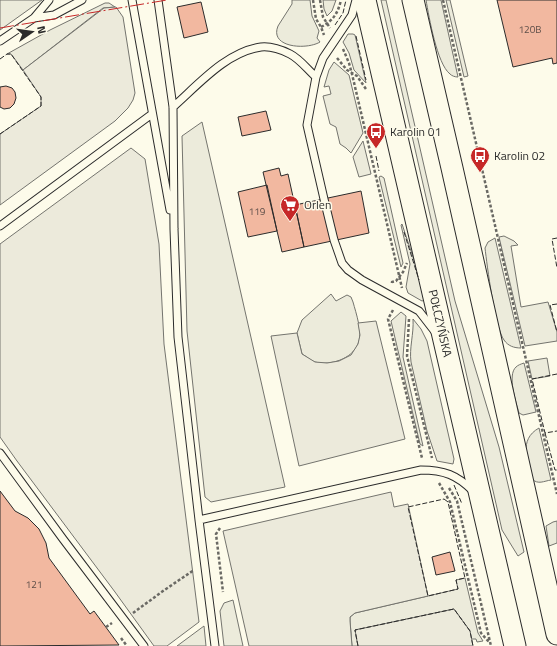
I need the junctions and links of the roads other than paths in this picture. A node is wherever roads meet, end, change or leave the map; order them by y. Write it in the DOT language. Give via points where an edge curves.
graph roads {
  1 [pos="49,0"];
  2 [pos="82,0"];
  3 [pos="132,0"];
  4 [pos="158,0"];
  5 [pos="356,0"];
  6 [pos="365,0"];
  7 [pos="413,0"];
  8 [pos="34,18"];
  9 [pos="0,41"];
  10 [pos="316,77"];
  11 [pos="173,107"];
  12 [pos="152,114"];
  13 [pos="0,226"];
  14 [pos="174,229"];
  15 [pos="444,344"];
  16 [pos="0,452"];
  17 [pos="480,498"];
  18 [pos="199,520"];
  19 [pos="557,634"];
  20 [pos="144,646"];
  21 [pos="215,646"];
  22 [pos="515,646"];
  1 -- 8 [label="lane"];
  2 -- 8 [label="lane" via="54,15"];
  3 -- 12 [label="lane"];
  4 -- 11 [label="lane"];
  5 -- 10 [label="lane" via="352,15 323,58"];
  6 -- 15 [label="main road, POŁCZYŃSKA"];
  7 -- 19 [label="main road"];
  8 -- 9 [label="lane"];
  10 -- 11 [label="lane" via="292,55 276,48 260,47 225,62"];
  10 -- 15 [label="lane" via="307,125 334,240 342,263 362,280 418,311"];
  11 -- 14 [label="lane"];
  12 -- 13 [label="lane"];
  12 -- 14 [label="lane"];
  14 -- 18 [label="lane" via="178,337"];
  15 -- 17 [label="main road, POŁCZYŃSKA"];
  16 -- 20 [label="lane"];
  17 -- 18 [label="lane" via="455,476 438,470 421,470"];
  17 -- 22 [label="main road, POŁCZYŃSKA"];
  18 -- 21 [label="lane"];
}
